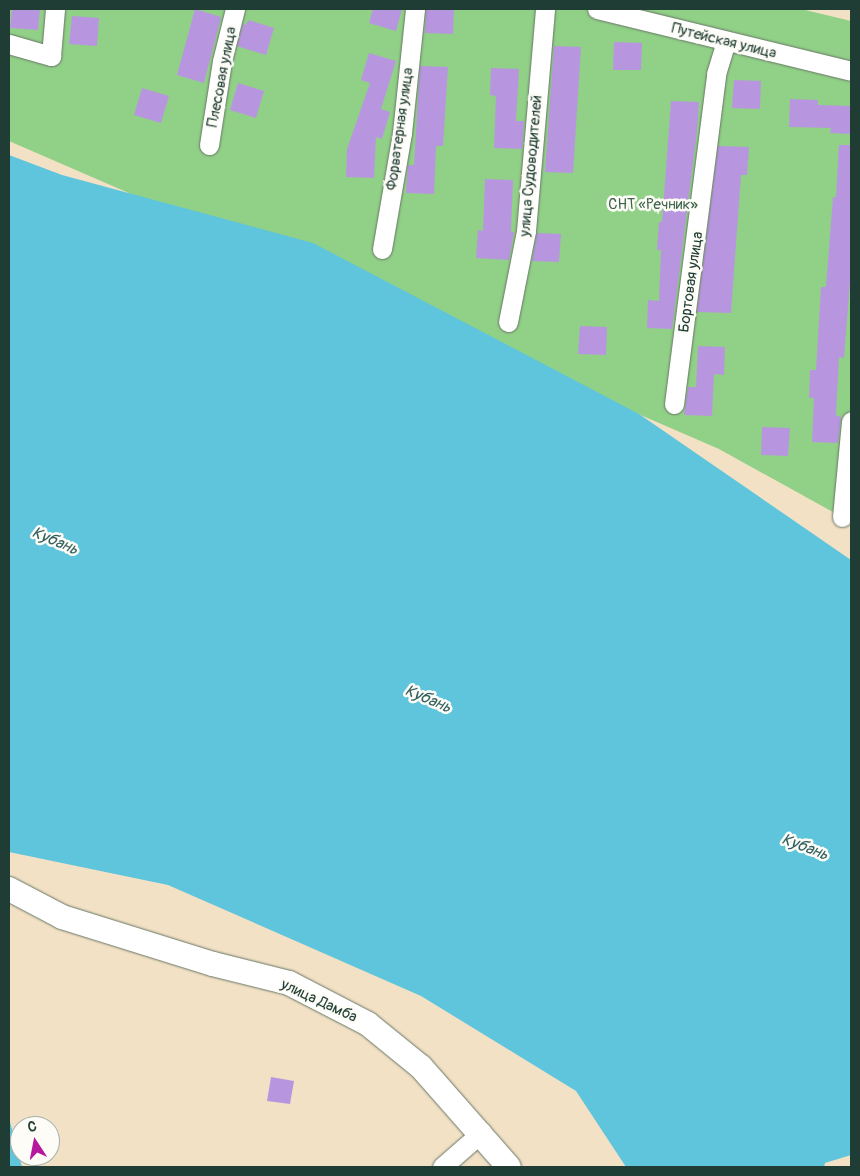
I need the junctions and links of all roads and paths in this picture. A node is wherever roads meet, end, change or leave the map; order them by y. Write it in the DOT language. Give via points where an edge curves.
graph roads {
  1 [pos="55,9"];
  2 [pos="235,9"];
  3 [pos="415,9"];
  4 [pos="545,9"];
  5 [pos="597,9"];
  6 [pos="726,42"];
  7 [pos="9,44"];
  8 [pos="851,71"];
  9 [pos="209,145"];
  10 [pos="382,249"];
  11 [pos="508,322"];
  12 [pos="674,404"];
  13 [pos="851,422"];
  14 [pos="842,517"];
  15 [pos="9,889"];
  16 [pos="482,1132"];
  17 [pos="442,1167"];
  18 [pos="510,1167"];
  1 -- 7 [label="street" via="51,56"];
  2 -- 9 [label="street, Плесовая улица" via="222,61"];
  3 -- 10 [label="street, Форватерная улица" via="402,133"];
  4 -- 11 [label="street, улица Судоводителей" via="526,230"];
  5 -- 6 [label="street, Путейская улица"];
  6 -- 8 [label="street, Путейская улица"];
  6 -- 12 [label="street, Бортовая улица" via="716,74"];
  13 -- 14 [label="street"];
  15 -- 16 [label="street, улица Дамба" via="62,917 212,964 289,983 359,1020 421,1067"];
  16 -- 17 [label="street"];
  16 -- 18 [label="street, улица Дамба"];
}
